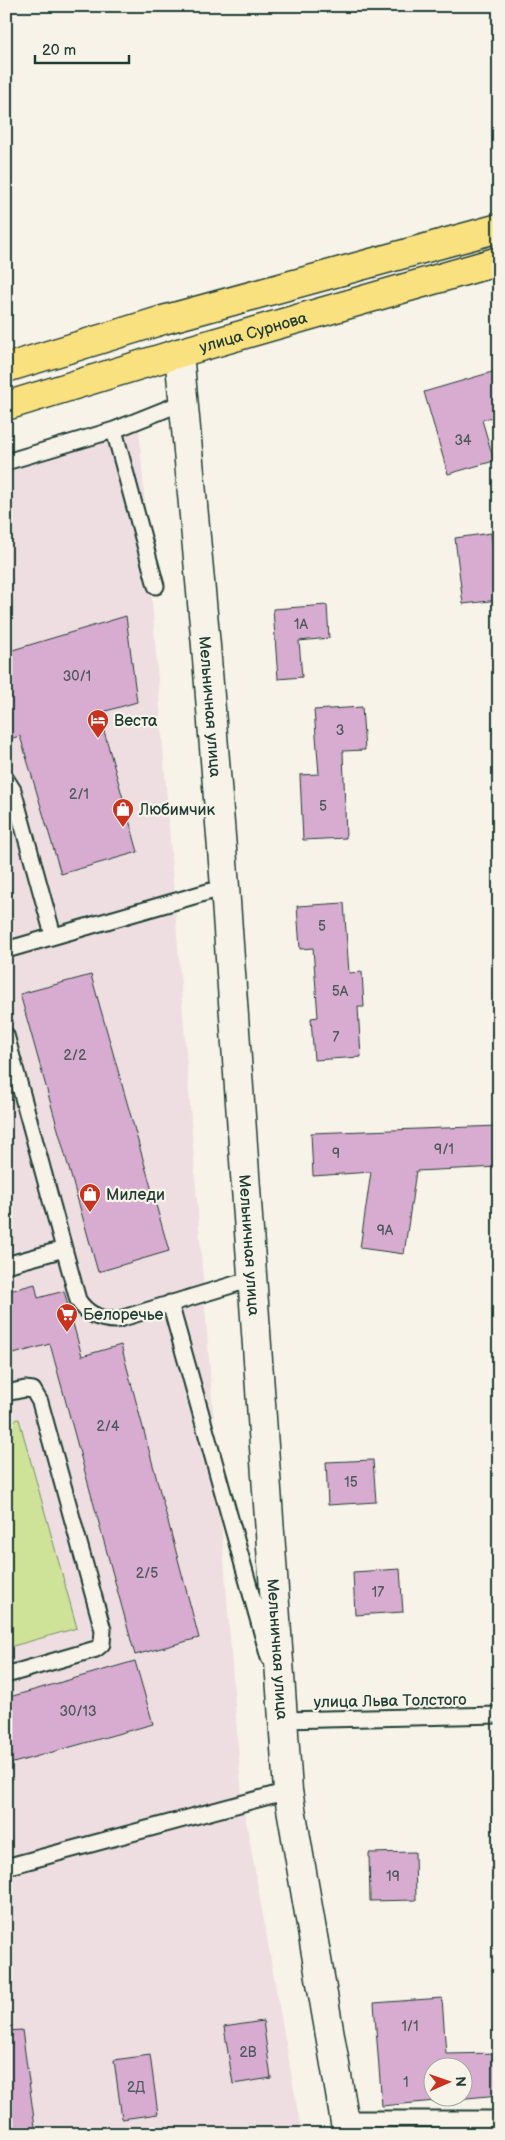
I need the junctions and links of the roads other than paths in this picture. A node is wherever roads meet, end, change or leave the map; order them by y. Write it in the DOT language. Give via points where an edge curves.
graph roads {
  1 [pos="499,228"];
  2 [pos="499,260"];
  3 [pos="179,353"];
  4 [pos="6,368"];
  5 [pos="184,402"];
  6 [pos="6,406"];
  7 [pos="114,430"];
  8 [pos="6,462"];
  9 [pos="156,586"];
  10 [pos="6,779"];
  11 [pos="224,886"];
  12 [pos="53,935"];
  13 [pos="6,950"];
  14 [pos="6,1035"];
  15 [pos="64,1249"];
  16 [pos="6,1265"];
  17 [pos="252,1279"];
  18 [pos="170,1304"];
  19 [pos="6,1394"];
  20 [pos="6,1675"];
  21 [pos="282,1711"];
  22 [pos="499,1715"];
  23 [pos="288,1791"];
  24 [pos="13,1865"];
  25 [pos="499,2119"];
  26 [pos="345,2126"];
  1 -- 4 [label="main road" via="163,320"];
  2 -- 3 [label="main road, улица Сурнова"];
  3 -- 5 [label="street, Мельничная улица"];
  3 -- 6 [label="main road, улица Сурнова"];
  5 -- 7 [label="lane"];
  5 -- 11 [label="street, Мельничная улица"];
  7 -- 8 [label="lane"];
  7 -- 9 [label="lane"];
  10 -- 12 [label="lane" via="13,790"];
  11 -- 12 [label="lane"];
  11 -- 17 [label="street, Мельничная улица"];
  12 -- 13 [label="lane"];
  14 -- 15 [label="lane"];
  15 -- 16 [label="lane"];
  15 -- 18 [label="lane" via="78,1300 82,1307 97,1317 116,1320"];
  17 -- 18 [label="lane"];
  17 -- 21 [label="street, Мельничная улица"];
  18 -- 21 [label="lane"];
  19 -- 20 [label="lane" via="25,1389 38,1395 103,1630 102,1644 96,1649"];
  21 -- 22 [label="lane, улица Льва Толстого"];
  21 -- 23 [label="street, Мельничная улица"];
  23 -- 24 [label="lane"];
  23 -- 26 [label="street, Мельничная улица"];
  25 -- 26 [label="lane"];
}
